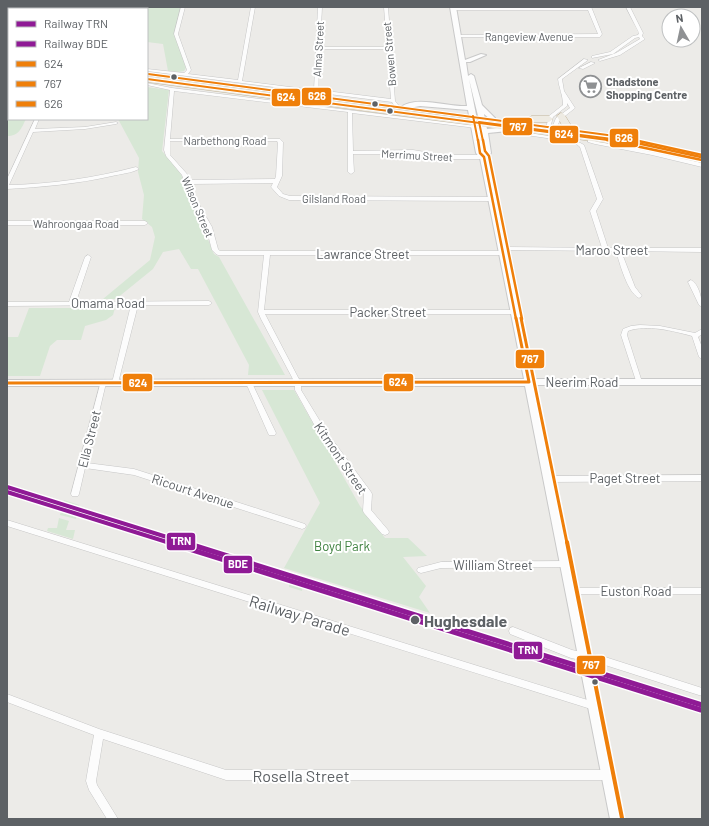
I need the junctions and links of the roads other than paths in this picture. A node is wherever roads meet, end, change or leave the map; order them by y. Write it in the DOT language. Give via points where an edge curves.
graph roads {
  1 [pos="183,7"];
  2 [pos="253,7"];
  3 [pos="320,7"];
  4 [pos="386,7"];
  5 [pos="628,7"];
  6 [pos="454,8"];
  7 [pos="590,8"];
  8 [pos="640,36"];
  9 [pos="460,38"];
  10 [pos="318,48"];
  11 [pos="389,48"];
  12 [pos="483,55"];
  13 [pos="594,57"];
  14 [pos="586,60"];
  15 [pos="600,60"];
  16 [pos="468,61"];
  17 [pos="593,63"];
  18 [pos="148,70"];
  19 [pos="148,74"];
  20 [pos="185,75"];
  21 [pos="148,79"];
  22 [pos="240,81"];
  23 [pos="148,84"];
  24 [pos="560,86"];
  25 [pos="172,88"];
  26 [pos="316,91"];
  27 [pos="281,94"];
  28 [pos="565,98"];
  29 [pos="398,105"];
  30 [pos="478,105"];
  31 [pos="350,111"];
  32 [pos="562,116"];
  33 [pos="492,118"];
  34 [pos="37,120"];
  35 [pos="477,121"];
  36 [pos="116,123"];
  37 [pos="522,126"];
  38 [pos="550,127"];
  39 [pos="567,127"];
  40 [pos="32,130"];
  41 [pos="168,140"];
  42 [pos="585,141"];
  43 [pos="702,152"];
  44 [pos="351,153"];
  45 [pos="484,157"];
  46 [pos="702,160"];
  47 [pos="702,165"];
  48 [pos="136,169"];
  49 [pos="351,172"];
  50 [pos="275,181"];
  51 [pos="188,182"];
  52 [pos="7,186"];
  53 [pos="491,199"];
  54 [pos="7,223"];
  55 [pos="145,223"];
  56 [pos="606,250"];
  57 [pos="618,250"];
  58 [pos="702,250"];
  59 [pos="502,251"];
  60 [pos="224,253"];
  61 [pos="267,254"];
  62 [pos="88,257"];
  63 [pos="692,282"];
  64 [pos="639,296"];
  65 [pos="72,303"];
  66 [pos="135,303"];
  67 [pos="210,303"];
  68 [pos="7,304"];
  69 [pos="702,305"];
  70 [pos="261,312"];
  71 [pos="515,312"];
  72 [pos="702,331"];
  73 [pos="696,335"];
  74 [pos="702,357"];
  75 [pos="528,382"];
  76 [pos="639,382"];
  77 [pos="702,382"];
  78 [pos="7,383"];
  79 [pos="103,383"];
  80 [pos="115,383"];
  81 [pos="250,383"];
  82 [pos="298,383"];
  83 [pos="272,433"];
  84 [pos="82,465"];
  85 [pos="702,478"];
  86 [pos="548,479"];
  87 [pos="75,494"];
  88 [pos="7,523"];
  89 [pos="302,526"];
  90 [pos="385,532"];
  91 [pos="565,564"];
  92 [pos="421,570"];
  93 [pos="571,591"];
  94 [pos="702,591"];
  95 [pos="513,631"];
  96 [pos="584,657"];
  97 [pos="702,692"];
  98 [pos="7,698"];
  99 [pos="594,706"];
  100 [pos="99,733"];
  101 [pos="608,775"];
  102 [pos="113,819"];
  103 [pos="617,819"];
  1 -- 20 [label="street" via="176,34 189,70"];
  2 -- 22 [label="street"];
  3 -- 10 [label="street, Alma Street"];
  4 -- 11 [label="street, Bowen Street"];
  5 -- 8 [label="street"];
  6 -- 7 [label="street"];
  6 -- 9 [label="street"];
  7 -- 9 [label="street, Rangeview Avenue" via="599,36"];
  8 -- 13 [label="street" via="634,37 612,52"];
  8 -- 15 [label="street" via="642,40 620,53"];
  9 -- 16 [label="street"];
  9 -- 35 [label="street" via="459,45"];
  10 -- 11 [label="street"];
  10 -- 26 [label="street, Alma Street"];
  11 -- 29 [label="street, Bowen Street"];
  12 -- 16 [label="street"];
  13 -- 14 [label="street" via="588,57"];
  13 -- 15 [label="street"];
  14 -- 17 [label="street"];
  14 -- 24 [label="street" via="562,76 559,80"];
  15 -- 17 [label="street"];
  16 -- 30 [label="street"];
  17 -- 24 [label="street" via="569,75"];
  18 -- 20 [label="street"];
  19 -- 27 [label="highway"];
  20 -- 22 [label="street"];
  21 -- 27 [label="highway"];
  22 -- 27 [label="street"];
  23 -- 25 [label="street"];
  24 -- 28 [label="street"];
  25 -- 27 [label="street"];
  25 -- 41 [label="street, Wilson Street"];
  26 -- 27 [label="street"];
  26 -- 29 [label="street"];
  27 -- 29 [label="highway"];
  27 -- 31 [label="street"];
  27 -- 35 [label="highway"];
  28 -- 32 [label="street" via="573,108"];
  28 -- 38 [label="street" via="565,105"];
  29 -- 35 [label="highway"];
  30 -- 33 [label="street"];
  30 -- 35 [label="street"];
  31 -- 35 [label="street"];
  31 -- 44 [label="street"];
  32 -- 38 [label="street"];
  32 -- 39 [label="highway"];
  33 -- 35 [label="highway"];
  33 -- 37 [label="highway"];
  34 -- 40 [label="street"];
  35 -- 37 [label="highway"];
  35 -- 45 [label="street" via="487,153"];
  36 -- 40 [label="street" via="85,128"];
  37 -- 38 [label="highway"];
  37 -- 38 [label="highway" via="532,119"];
  37 -- 42 [label="street" via="523,132 528,134"];
  38 -- 39 [label="highway"];
  38 -- 42 [label="highway"];
  39 -- 43 [label="highway"];
  40 -- 52 [label="street"];
  41 -- 50 [label="street, Narbethong Road" via="278,140 281,142 279,176"];
  41 -- 51 [label="street, Wilson Street" via="168,155"];
  42 -- 46 [label="highway" via="653,148"];
  42 -- 47 [label="street" via="652,152"];
  42 -- 56 [label="street" via="600,199 593,211"];
  44 -- 45 [label="street, Merrimu Street" via="413,152 443,157"];
  44 -- 49 [label="street"];
  45 -- 53 [label="street"];
  48 -- 52 [label="street" via="68,183"];
  50 -- 51 [label="street"];
  50 -- 53 [label="street, Gilsland Road" via="274,187 277,192 295,198"];
  51 -- 60 [label="street, Wilson Street" via="193,199 209,227 215,250"];
  53 -- 59 [label="street"];
  54 -- 55 [label="street, Wahroongaa Road"];
  56 -- 57 [label="street, Maroo Street"];
  56 -- 59 [label="street, Maroo Street"];
  57 -- 58 [label="street, Maroo Street"];
  57 -- 64 [label="street" via="632,287"];
  59 -- 61 [label="street, Lawrance Street"];
  59 -- 71 [label="street"];
  60 -- 61 [label="street, Lawrance Street"];
  61 -- 70 [label="street"];
  62 -- 65 [label="street"];
  63 -- 69 [label="street"];
  65 -- 66 [label="street, Omama Road"];
  65 -- 68 [label="street, Omama Road"];
  66 -- 67 [label="street, Omama Road"];
  66 -- 80 [label="street"];
  70 -- 71 [label="street, Packer Street"];
  70 -- 82 [label="street, Kitmont Street"];
  71 -- 75 [label="street"];
  72 -- 73 [label="street"];
  73 -- 74 [label="street"];
  73 -- 76 [label="street" via="668,328 634,327 625,330 624,335"];
  75 -- 76 [label="street, Neerim Road"];
  75 -- 82 [label="street, Neerim Road"];
  75 -- 86 [label="street"];
  76 -- 77 [label="street, Neerim Road"];
  78 -- 79 [label="street, Neerim Road"];
  79 -- 80 [label="street, Neerim Road"];
  79 -- 84 [label="street, Ella Street"];
  80 -- 81 [label="street, Neerim Road"];
  81 -- 82 [label="street, Neerim Road"];
  81 -- 83 [label="street"];
  82 -- 90 [label="street, Kitmont Street" via="298,390 324,433 368,494 367,511"];
  84 -- 87 [label="street, Ella Street"];
  84 -- 89 [label="street, Ricourt Avenue" via="134,472"];
  85 -- 86 [label="street, Paget Street"];
  86 -- 91 [label="street"];
  88 -- 99 [label="street, Railway Parade"];
  91 -- 92 [label="street, William Street" via="441,565"];
  91 -- 93 [label="street"];
  93 -- 94 [label="street, Euston Road"];
  93 -- 96 [label="street"];
  95 -- 96 [label="street"];
  96 -- 97 [label="street" via="605,661"];
  96 -- 99 [label="street"];
  98 -- 100 [label="street, Rosella Street"];
  99 -- 101 [label="street"];
  100 -- 101 [label="street, Rosella Street" via="226,775"];
  100 -- 102 [label="street" via="91,781 92,787"];
  101 -- 103 [label="street"];
}
